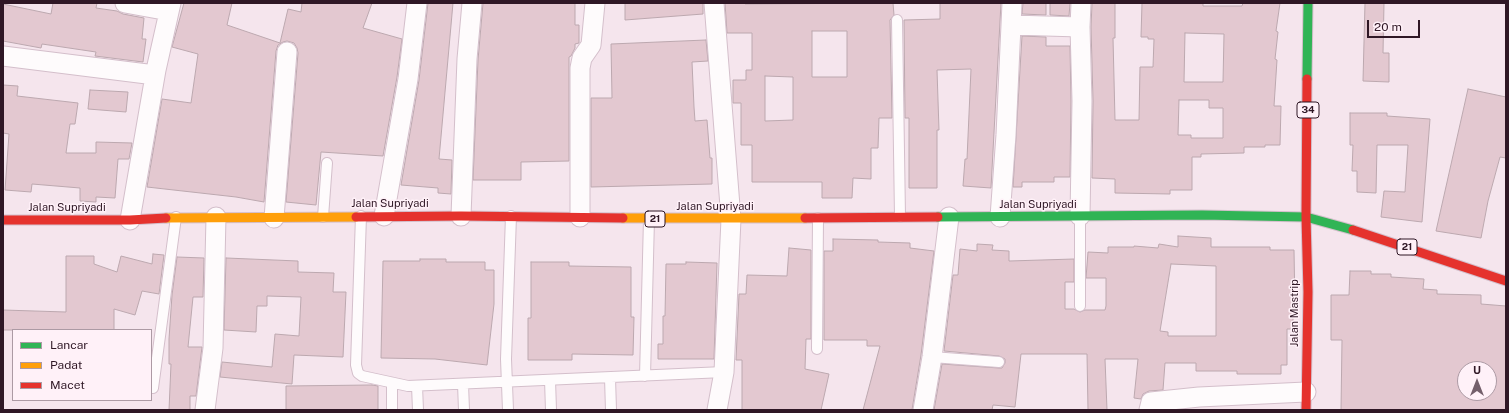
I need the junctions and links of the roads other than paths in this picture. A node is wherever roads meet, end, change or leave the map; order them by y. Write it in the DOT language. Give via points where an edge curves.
graph roads {
  1 [pos="126,3"];
  2 [pos="417,3"];
  3 [pos="472,3"];
  4 [pos="595,3"];
  5 [pos="714,3"];
  6 [pos="1012,3"];
  7 [pos="1081,3"];
  8 [pos="1308,3"];
  9 [pos="170,7"];
  10 [pos="897,20"];
  11 [pos="1011,25"];
  12 [pos="1080,27"];
  13 [pos="287,52"];
  14 [pos="3,56"];
  15 [pos="156,75"];
  16 [pos="327,163"];
  17 [pos="361,216"];
  18 [pos="384,216"];
  19 [pos="461,216"];
  20 [pos="511,216"];
  21 [pos="1080,216"];
  22 [pos="176,217"];
  23 [pos="323,217"];
  24 [pos="580,217"];
  25 [pos="900,217"];
  26 [pos="949,217"];
  27 [pos="1000,217"];
  28 [pos="1306,217"];
  29 [pos="216,218"];
  30 [pos="274,218"];
  31 [pos="818,218"];
  32 [pos="649,219"];
  33 [pos="731,219"];
  34 [pos="3,220"];
  35 [pos="130,220"];
  36 [pos="1506,281"];
  37 [pos="1080,306"];
  38 [pos="818,349"];
  39 [pos="932,357"];
  40 [pos="999,362"];
  41 [pos="724,372"];
  42 [pos="645,376"];
  43 [pos="610,378"];
  44 [pos="550,380"];
  45 [pos="506,382"];
  46 [pos="392,383"];
  47 [pos="463,384"];
  48 [pos="417,386"];
  49 [pos="153,388"];
  50 [pos="1306,401"];
  51 [pos="205,410"];
  52 [pos="392,410"];
  53 [pos="418,410"];
  54 [pos="464,410"];
  55 [pos="508,410"];
  56 [pos="551,410"];
  57 [pos="611,410"];
  58 [pos="717,410"];
  59 [pos="923,410"];
  60 [pos="1149,410"];
  1 -- 9 [label="street"];
  2 -- 18 [label="street" via="408,79"];
  3 -- 19 [label="street" via="467,59"];
  4 -- 24 [label="street" via="591,45 582,58 580,68"];
  5 -- 33 [label="street"];
  6 -- 11 [label="street"];
  7 -- 12 [label="street"];
  8 -- 28 [label="main road, 34"];
  9 -- 15 [label="street"];
  10 -- 25 [label="lane"];
  11 -- 12 [label="street"];
  11 -- 27 [label="street"];
  12 -- 21 [label="street"];
  13 -- 30 [label="street"];
  14 -- 15 [label="street"];
  15 -- 35 [label="street"];
  16 -- 23 [label="lane"];
  17 -- 18 [label="main road, Jalan Supriyadi / 21"];
  17 -- 23 [label="main road, Jalan Supriyadi / 21"];
  17 -- 46 [label="lane" via="356,369 362,376"];
  18 -- 19 [label="main road, Jalan Supriyadi / 21"];
  19 -- 20 [label="main road, Jalan Supriyadi / 21"];
  20 -- 24 [label="main road, Jalan Supriyadi / 21"];
  20 -- 45 [label="lane"];
  21 -- 27 [label="main road, Jalan Supriyadi / 21"];
  21 -- 28 [label="main road, Jalan Supriyadi / 21"];
  21 -- 37 [label="lane"];
  22 -- 29 [label="main road, Jalan Supriyadi / 21"];
  22 -- 35 [label="main road, Jalan Supriyadi / 21"];
  22 -- 49 [label="lane"];
  23 -- 30 [label="main road, Jalan Supriyadi / 21"];
  24 -- 32 [label="main road, Jalan Supriyadi / 21"];
  25 -- 26 [label="main road, Jalan Supriyadi / 21"];
  25 -- 31 [label="main road, Jalan Supriyadi / 21"];
  26 -- 27 [label="main road, Jalan Supriyadi / 21"];
  26 -- 39 [label="street"];
  28 -- 36 [label="main road, 21" via="1366,232"];
  28 -- 50 [label="main road, Jalan Mastrip"];
  29 -- 30 [label="main road, Jalan Supriyadi / 21"];
  29 -- 51 [label="street" via="213,348"];
  31 -- 33 [label="main road, Jalan Supriyadi / 21"];
  31 -- 38 [label="lane"];
  32 -- 33 [label="main road, Jalan Supriyadi / 21"];
  32 -- 42 [label="lane"];
  33 -- 41 [label="street"];
  34 -- 35 [label="main road, Jalan Supriyadi / 21"];
  39 -- 40 [label="lane"];
  39 -- 59 [label="street"];
  41 -- 42 [label="lane"];
  41 -- 58 [label="street"];
  42 -- 43 [label="lane"];
  43 -- 44 [label="lane"];
  43 -- 57 [label="lane"];
  44 -- 45 [label="lane"];
  44 -- 56 [label="lane"];
  45 -- 47 [label="lane"];
  45 -- 55 [label="lane"];
  46 -- 48 [label="lane"];
  46 -- 52 [label="lane"];
  47 -- 48 [label="lane"];
  47 -- 54 [label="lane"];
  48 -- 53 [label="lane"];
  50 -- 60 [label="street" via="1199,397 1151,402"];
}
